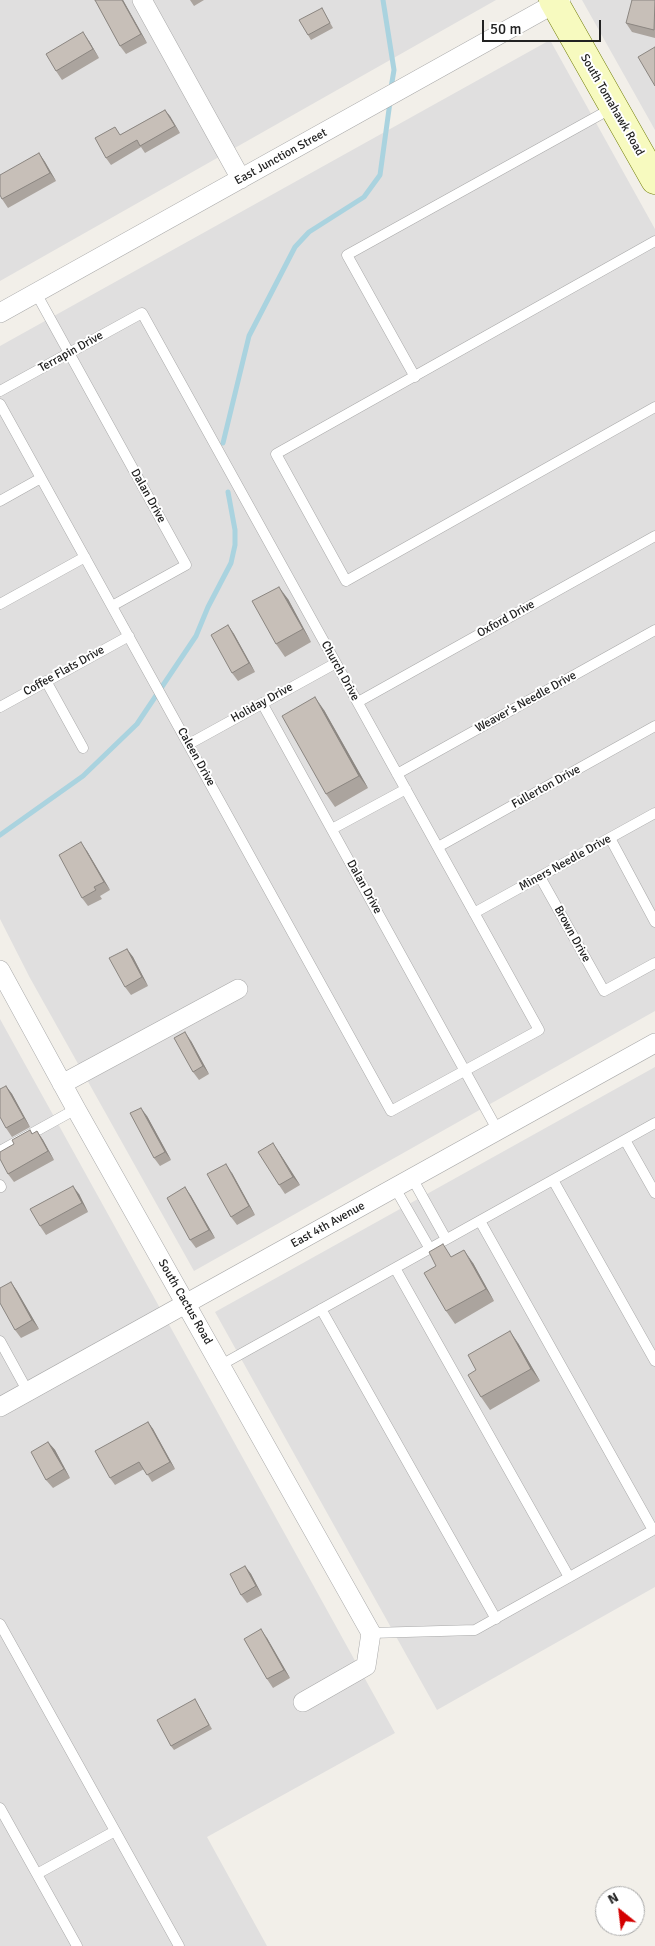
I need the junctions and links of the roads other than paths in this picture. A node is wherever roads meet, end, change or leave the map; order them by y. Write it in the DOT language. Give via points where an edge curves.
graph roads {
  1 [pos="142,0"];
  2 [pos="556,1"];
  3 [pos="614,108"];
  4 [pos="241,179"];
  5 [pos="655,180"];
  6 [pos="655,242"];
  7 [pos="36,294"];
  8 [pos="142,312"];
  9 [pos="0,313"];
  10 [pos="69,353"];
  11 [pos="415,377"];
  12 [pos="0,391"];
  13 [pos="0,404"];
  14 [pos="655,407"];
  15 [pos="41,478"];
  16 [pos="0,501"];
  17 [pos="655,536"];
  18 [pos="85,557"];
  19 [pos="0,604"];
  20 [pos="112,606"];
  21 [pos="655,630"];
  22 [pos="129,636"];
  23 [pos="336,663"];
  24 [pos="46,681"];
  25 [pos="358,702"];
  26 [pos="262,703"];
  27 [pos="0,707"];
  28 [pos="655,726"];
  29 [pos="189,744"];
  30 [pos="83,748"];
  31 [pos="397,774"];
  32 [pos="406,789"];
  33 [pos="655,813"];
  34 [pos="332,829"];
  35 [pos="610,838"];
  36 [pos="438,847"];
  37 [pos="540,877"];
  38 [pos="474,913"];
  39 [pos="655,922"];
  40 [pos="655,963"];
  41 [pos="0,970"];
  42 [pos="238,989"];
  43 [pos="655,1043"];
  44 [pos="465,1070"];
  45 [pos="62,1084"];
  46 [pos="76,1109"];
  47 [pos="655,1123"];
  48 [pos="498,1131"];
  49 [pos="625,1140"];
  50 [pos="0,1150"];
  51 [pos="412,1178"];
  52 [pos="553,1180"];
  53 [pos="395,1188"];
  54 [pos="655,1193"];
  55 [pos="480,1220"];
  56 [pos="446,1239"];
  57 [pos="430,1249"];
  58 [pos="395,1268"];
  59 [pos="186,1305"];
  60 [pos="322,1309"];
  61 [pos="0,1341"];
  62 [pos="655,1360"];
  63 [pos="221,1365"];
  64 [pos="28,1392"];
  65 [pos="0,1407"];
  66 [pos="654,1530"];
  67 [pos="569,1578"];
  68 [pos="496,1619"];
  69 [pos="0,1624"];
  70 [pos="371,1633"];
  71 [pos="303,1702"];
  72 [pos="0,1808"];
  73 [pos="115,1832"];
  74 [pos="37,1874"];
  75 [pos="77,1946"];
  76 [pos="179,1946"];
  1 -- 4 [label="street"];
  2 -- 3 [label="main road, South Tomahawk Road"];
  2 -- 4 [label="street, East Junction Street"];
  3 -- 5 [label="main road, South Tomahawk Road"];
  3 -- 11 [label="lane" via="347,255"];
  4 -- 7 [label="street, East Junction Street"];
  6 -- 11 [label="lane"];
  7 -- 9 [label="street, East Junction Street"];
  7 -- 10 [label="lane"];
  8 -- 10 [label="lane, Terrapin Drive"];
  8 -- 23 [label="lane, Church Drive"];
  10 -- 12 [label="lane, Terrapin Drive"];
  10 -- 20 [label="lane, Dalan Drive" via="186,565"];
  11 -- 14 [label="lane" via="276,454 346,581"];
  13 -- 15 [label="lane, Caleen Drive"];
  15 -- 16 [label="lane"];
  15 -- 18 [label="lane, Caleen Drive"];
  17 -- 25 [label="lane, Oxford Drive"];
  18 -- 19 [label="lane"];
  18 -- 20 [label="lane, Caleen Drive"];
  20 -- 22 [label="lane, Caleen Drive"];
  21 -- 31 [label="lane, Weaver's Needle Drive"];
  22 -- 24 [label="lane, Coffee Flats Drive"];
  22 -- 29 [label="lane, Caleen Drive"];
  23 -- 25 [label="lane, Church Drive"];
  23 -- 26 [label="lane, Holiday Drive"];
  24 -- 27 [label="lane, Coffee Flats Drive"];
  24 -- 30 [label="lane"];
  25 -- 31 [label="lane, Church Drive"];
  26 -- 29 [label="lane, Holiday Drive"];
  26 -- 34 [label="lane, Dalan Drive"];
  28 -- 36 [label="lane, Fullerton Drive"];
  29 -- 44 [label="lane, Caleen Drive" via="392,1111"];
  31 -- 32 [label="lane, Church Drive"];
  32 -- 34 [label="lane"];
  32 -- 36 [label="lane, Church Drive"];
  33 -- 35 [label="lane, Miners Needle Drive"];
  34 -- 44 [label="lane, Dalan Drive"];
  35 -- 37 [label="lane, Miners Needle Drive"];
  35 -- 39 [label="lane"];
  36 -- 38 [label="lane, Church Drive"];
  37 -- 38 [label="lane, Miners Needle Drive"];
  37 -- 40 [label="lane, Brown Drive" via="604,991"];
  38 -- 44 [label="lane, Church Drive" via="538,1030"];
  41 -- 45 [label="street, South Cactus Road"];
  42 -- 45 [label="street"];
  43 -- 48 [label="street, East 4th Avenue"];
  44 -- 48 [label="lane, Dalan Drive"];
  45 -- 46 [label="street, South Cactus Road"];
  46 -- 50 [label="lane"];
  46 -- 59 [label="street, South Cactus Road"];
  47 -- 49 [label="lane"];
  48 -- 51 [label="street, East 4th Avenue"];
  49 -- 52 [label="lane"];
  49 -- 54 [label="lane"];
  51 -- 53 [label="street, East 4th Avenue"];
  51 -- 56 [label="lane"];
  52 -- 55 [label="lane"];
  52 -- 62 [label="lane"];
  53 -- 57 [label="lane"];
  53 -- 59 [label="street, East 4th Avenue"];
  55 -- 56 [label="lane"];
  55 -- 66 [label="lane"];
  56 -- 57 [label="lane"];
  57 -- 58 [label="lane"];
  58 -- 60 [label="lane"];
  58 -- 67 [label="lane"];
  59 -- 63 [label="street, South Cactus Road"];
  59 -- 64 [label="street, East 4th Avenue"];
  60 -- 63 [label="lane"];
  60 -- 68 [label="lane"];
  61 -- 64 [label="lane"];
  63 -- 70 [label="street, South Cactus Road"];
  64 -- 65 [label="street, East 4th Avenue"];
  66 -- 67 [label="lane"];
  67 -- 68 [label="lane"];
  68 -- 70 [label="lane" via="475,1630"];
  69 -- 73 [label="lane"];
  70 -- 71 [label="street" via="366,1666"];
  72 -- 74 [label="lane"];
  73 -- 74 [label="lane"];
  73 -- 76 [label="lane"];
  74 -- 75 [label="lane"];
}
